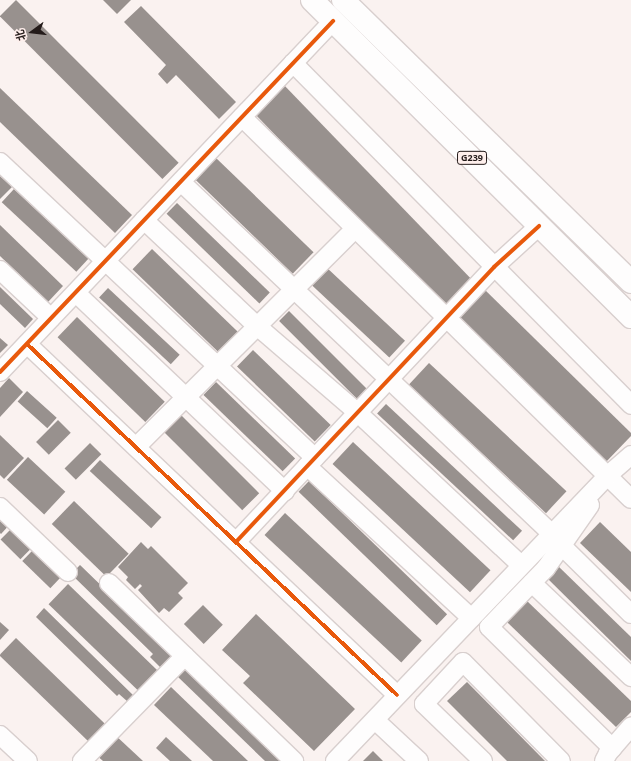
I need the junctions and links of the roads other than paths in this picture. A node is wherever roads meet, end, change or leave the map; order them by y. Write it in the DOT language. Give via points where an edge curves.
graph roads {
  1 [pos="312,0"];
  2 [pos="344,0"];
  3 [pos="333,21"];
  4 [pos="293,63"];
  5 [pos="242,117"];
  6 [pos="0,162"];
  7 [pos="180,182"];
  8 [pos="144,220"];
  9 [pos="539,226"];
  10 [pos="355,229"];
  11 [pos="106,260"];
  12 [pos="494,266"];
  13 [pos="0,270"];
  14 [pos="631,282"];
  15 [pos="294,289"];
  16 [pos="76,293"];
  17 [pos="631,317"];
  18 [pos="51,318"];
  19 [pos="446,319"];
  20 [pos="257,326"];
  21 [pos="27,344"];
  22 [pos="218,365"];
  23 [pos="0,372"];
  24 [pos="388,380"];
  25 [pos="186,397"];
  26 [pos="631,405"];
  27 [pos="358,413"];
  28 [pos="136,447"];
  29 [pos="631,455"];
  30 [pos="311,462"];
  31 [pos="607,476"];
  32 [pos="285,491"];
  33 [pos="631,499"];
  34 [pos="0,507"];
  35 [pos="557,540"];
  36 [pos="236,542"];
  37 [pos="521,566"];
  38 [pos="68,572"];
  39 [pos="109,583"];
  40 [pos="532,583"];
  41 [pos="631,614"];
  42 [pos="471,618"];
  43 [pos="184,656"];
  44 [pos="631,677"];
  45 [pos="397,695"];
  46 [pos="375,720"];
  47 [pos="631,727"];
  48 [pos="0,735"];
  49 [pos="608,754"];
  50 [pos="28,761"];
  51 [pos="82,761"];
  52 [pos="294,761"];
  53 [pos="335,761"];
  54 [pos="419,761"];
  55 [pos="483,761"];
  56 [pos="561,761"];
  1 -- 3 [label="highway, G239"];
  2 -- 14 [label="highway, G239"];
  3 -- 4 [label="street"];
  3 -- 9 [label="highway, G239"];
  4 -- 5 [label="street"];
  4 -- 12 [label="street"];
  5 -- 7 [label="street"];
  5 -- 10 [label="street"];
  6 -- 11 [label="street"];
  7 -- 8 [label="street"];
  7 -- 15 [label="street"];
  8 -- 11 [label="street"];
  8 -- 20 [label="street"];
  9 -- 12 [label="street"];
  9 -- 17 [label="highway, G239"];
  10 -- 15 [label="street"];
  10 -- 19 [label="street"];
  11 -- 16 [label="street"];
  11 -- 22 [label="street"];
  12 -- 19 [label="street"];
  12 -- 26 [label="street"];
  13 -- 18 [label="street"];
  15 -- 20 [label="street"];
  15 -- 24 [label="street"];
  16 -- 18 [label="street"];
  16 -- 25 [label="street"];
  18 -- 21 [label="street"];
  19 -- 24 [label="street"];
  19 -- 31 [label="street"];
  20 -- 22 [label="street"];
  20 -- 27 [label="street"];
  21 -- 23 [label="street"];
  21 -- 28 [label="street"];
  22 -- 25 [label="street"];
  22 -- 30 [label="street"];
  24 -- 27 [label="street"];
  24 -- 35 [label="street"];
  25 -- 28 [label="street"];
  25 -- 32 [label="street"];
  27 -- 30 [label="street"];
  27 -- 37 [label="street"];
  28 -- 36 [label="street"];
  29 -- 31 [label="street"];
  30 -- 32 [label="street"];
  30 -- 42 [label="street"];
  31 -- 33 [label="street"];
  31 -- 35 [label="street"];
  32 -- 36 [label="street"];
  34 -- 38 [label="street"];
  35 -- 37 [label="street"];
  35 -- 40 [label="street"];
  35 -- 41 [label="street"];
  36 -- 45 [label="street"];
  37 -- 42 [label="street"];
  39 -- 43 [label="street"];
  40 -- 44 [label="street"];
  40 -- 49 [label="street" via="489,627"];
  42 -- 45 [label="street"];
  43 -- 51 [label="street"];
  43 -- 52 [label="street"];
  45 -- 46 [label="street"];
  46 -- 53 [label="street"];
  46 -- 54 [label="street"];
  47 -- 49 [label="street"];
  48 -- 50 [label="street"];
  55 -- 56 [label="street" via="424,704 463,662"];
}
